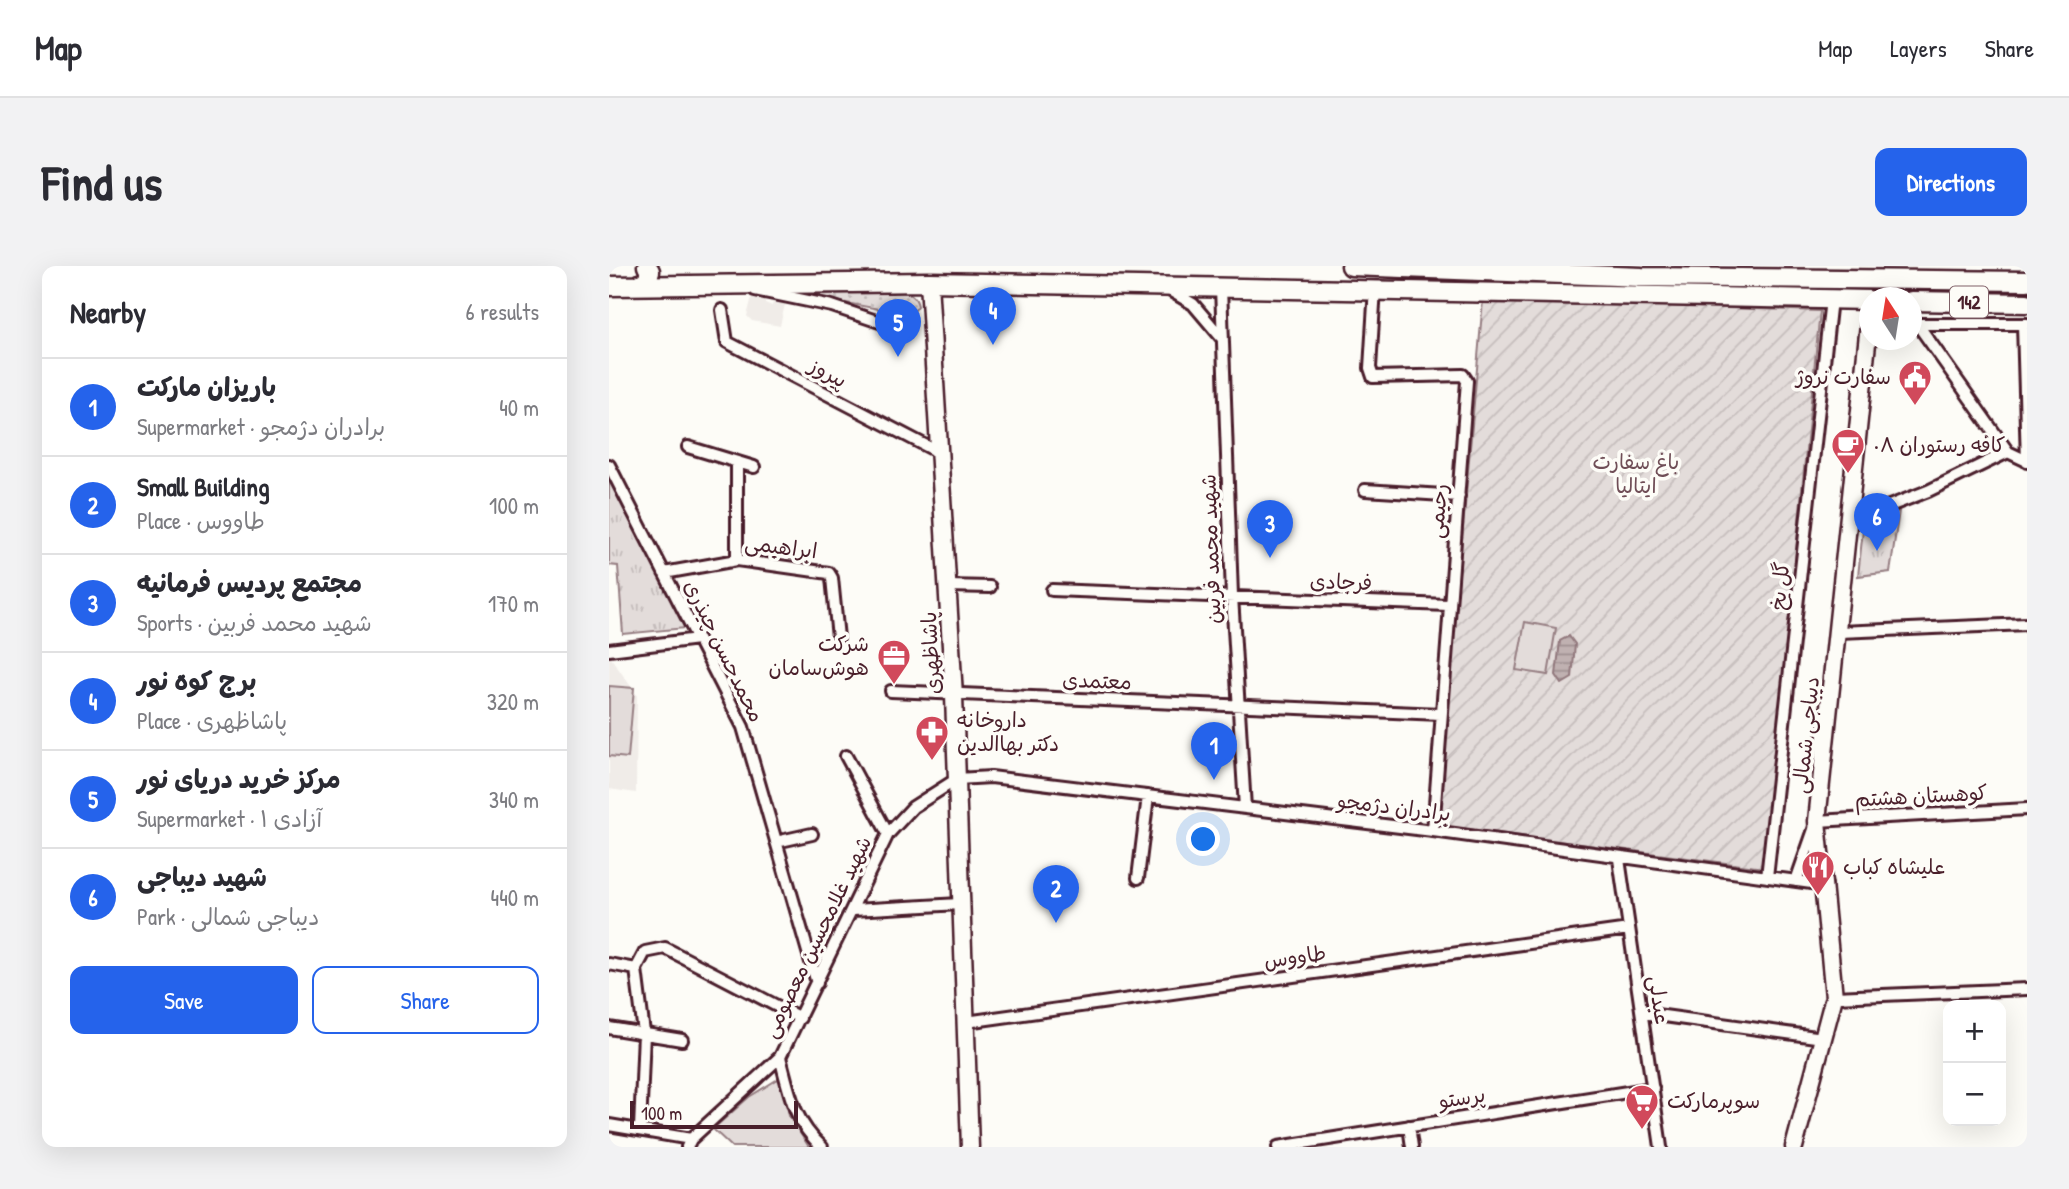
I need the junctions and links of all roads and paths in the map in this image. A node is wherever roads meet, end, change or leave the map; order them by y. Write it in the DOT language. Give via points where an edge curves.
graph roads {
  1 [pos="647,266"];
  2 [pos="1351,266"];
  3 [pos="1444,268"];
  4 [pos="1515,269"];
  5 [pos="1641,271"];
  6 [pos="929,274"];
  7 [pos="988,274"];
  8 [pos="2027,281"];
  9 [pos="732,284"];
  10 [pos="638,285"];
  11 [pos="609,286"];
  12 [pos="1163,287"];
  13 [pos="1221,287"];
  14 [pos="1375,288"];
  15 [pos="1831,299"];
  16 [pos="1859,300"];
  17 [pos="1922,301"];
  18 [pos="2027,303"];
  19 [pos="722,310"];
  20 [pos="1922,319"];
  21 [pos="2025,324"];
  22 [pos="903,330"];
  23 [pos="1922,330"];
  24 [pos="1222,338"];
  25 [pos="1867,350"];
  26 [pos="2027,413"];
  27 [pos="688,447"];
  28 [pos="2008,452"];
  29 [pos="940,453"];
  30 [pos="2027,461"];
  31 [pos="737,462"];
  32 [pos="609,465"];
  33 [pos="754,467"];
  34 [pos="1365,490"];
  35 [pos="1459,496"];
  36 [pos="1851,520"];
  37 [pos="737,560"];
  38 [pos="664,573"];
  39 [pos="948,586"];
  40 [pos="990,587"];
  41 [pos="1052,590"];
  42 [pos="1232,596"];
  43 [pos="1448,605"];
  44 [pos="2027,624"];
  45 [pos="1839,632"];
  46 [pos="838,638"];
  47 [pos="698,639"];
  48 [pos="609,650"];
  49 [pos="891,691"];
  50 [pos="954,696"];
  51 [pos="1237,705"];
  52 [pos="1441,714"];
  53 [pos="846,756"];
  54 [pos="957,779"];
  55 [pos="1148,796"];
  56 [pos="1245,808"];
  57 [pos="2027,809"];
  58 [pos="1817,821"];
  59 [pos="1433,831"];
  60 [pos="812,834"];
  61 [pos="888,834"];
  62 [pos="776,842"];
  63 [pos="1619,859"];
  64 [pos="1767,877"];
  65 [pos="1137,878"];
  66 [pos="1797,881"];
  67 [pos="1826,885"];
  68 [pos="960,904"];
  69 [pos="853,910"];
  70 [pos="1629,929"];
  71 [pos="609,964"];
  72 [pos="636,969"];
  73 [pos="817,983"];
  74 [pos="2027,989"];
  75 [pos="1834,997"];
  76 [pos="1641,1013"];
  77 [pos="800,1018"];
  78 [pos="966,1022"];
  79 [pos="609,1028"];
  80 [pos="644,1033"];
  81 [pos="1823,1038"];
  82 [pos="683,1040"];
  83 [pos="780,1057"];
  84 [pos="1653,1087"];
  85 [pos="609,1125"];
  86 [pos="1409,1126"];
  87 [pos="640,1129"];
  88 [pos="689,1143"];
  89 [pos="823,1147"];
  90 [pos="969,1147"];
  91 [pos="1278,1147"];
  92 [pos="1412,1147"];
  93 [pos="1661,1147"];
  94 [pos="1794,1147"];
  1 -- 10 [label="main road" via="647,280"];
  2 -- 3 [label="main road, 142"];
  3 -- 4 [label="main road, 142"];
  4 -- 5 [label="main road, 142"];
  5 -- 8 [label="main road, 142"];
  6 -- 7 [label="main road"];
  6 -- 9 [label="main road"];
  6 -- 29 [label="main road, پاشاظهری"];
  7 -- 12 [label="main road"];
  9 -- 10 [label="main road"];
  9 -- 22 [label="street" via="832,306"];
  10 -- 11 [label="main road"];
  12 -- 13 [label="main road"];
  12 -- 24 [label="street" via="1193,304"];
  13 -- 14 [label="main road"];
  13 -- 24 [label="street, شهید محمد فربین"];
  14 -- 15 [label="main road"];
  14 -- 35 [label="street, رحیمی" via="1373,377 1463,375 1467,381"];
  15 -- 16 [label="main road"];
  15 -- 64 [label="street, گل یخ"];
  17 -- 18 [label="main road, 142"];
  19 -- 29 [label="street, پیروز" via="727,342"];
  20 -- 21 [label="street"];
  21 -- 26 [label="street"];
  23 -- 28 [label="street"];
  24 -- 42 [label="street, شهید محمد فربین"];
  25 -- 36 [label="main road, دیباجی شمالی"];
  26 -- 30 [label="street"];
  27 -- 31 [label="street"];
  28 -- 30 [label="street"];
  28 -- 36 [label="street" via="1928,491"];
  29 -- 39 [label="main road, پاشاظهری"];
  31 -- 33 [label="street"];
  31 -- 37 [label="street"];
  32 -- 38 [label="street, محمدحسن چیذری"];
  34 -- 35 [label="street"];
  35 -- 43 [label="street, رحیمی"];
  36 -- 45 [label="main road, دیباجی شمالی"];
  37 -- 38 [label="street, ابراهیمی"];
  37 -- 46 [label="street, ابراهیمی" via="829,573"];
  38 -- 47 [label="street, محمدحسن چیذری"];
  39 -- 40 [label="street"];
  39 -- 50 [label="main road, پاشاظهری"];
  41 -- 42 [label="street, فرجادی"];
  42 -- 43 [label="street, فرجادی"];
  42 -- 51 [label="street, شهید محمد فربین"];
  43 -- 52 [label="street, رحیمی"];
  44 -- 45 [label="street"];
  45 -- 58 [label="main road, دیباجی شمالی"];
  47 -- 48 [label="street"];
  47 -- 62 [label="street, محمدحسن چیذری" via="743,727"];
  49 -- 50 [label="street, معتمدی"];
  50 -- 51 [label="street, معتمدی"];
  50 -- 54 [label="main road, پاشاظهری"];
  51 -- 52 [label="street, معتمدی"];
  51 -- 56 [label="street, شهید محمد فربین"];
  52 -- 59 [label="street, رحیمی"];
  53 -- 61 [label="street"];
  54 -- 55 [label="street, برادران دژمجو" via="991,777"];
  54 -- 61 [label="street, شهید غلامحسین معصومی" via="913,807"];
  54 -- 68 [label="main road, پاشاظهری"];
  55 -- 56 [label="street, برادران دژمجو"];
  55 -- 65 [label="street"];
  56 -- 59 [label="street, برادران دژمجو"];
  57 -- 58 [label="street, کوهستان هشتم"];
  58 -- 66 [label="street"];
  58 -- 67 [label="main road, دیباجی شمالی"];
  59 -- 63 [label="street, برادران دژمجو"];
  60 -- 62 [label="street"];
  61 -- 69 [label="street, شهید غلامحسین معصومی"];
  62 -- 73 [label="street, محمدحسن چیذری"];
  63 -- 64 [label="street, برادران دژمجو"];
  63 -- 70 [label="street, عبدلی"];
  64 -- 66 [label="street, برادران دژمجو"];
  66 -- 67 [label="street, برادران دژمجو"];
  67 -- 75 [label="main road, دیباجی شمالی"];
  68 -- 69 [label="street"];
  68 -- 78 [label="main road, پاشاظهری"];
  69 -- 73 [label="street, شهید غلامحسین معصومی"];
  70 -- 76 [label="street, عبدلی"];
  70 -- 78 [label="street, طاووس"];
  71 -- 72 [label="street"];
  72 -- 77 [label="street" via="645,952 665,948"];
  72 -- 80 [label="street"];
  73 -- 77 [label="street, شهید غلامحسین معصومی"];
  74 -- 75 [label="street"];
  75 -- 81 [label="main road, دیباجی شمالی"];
  76 -- 81 [label="street"];
  76 -- 84 [label="street, عبدلی"];
  77 -- 83 [label="street, شهید غلامحسین معصومی"];
  78 -- 90 [label="main road, پاشاظهری"];
  79 -- 80 [label="street"];
  80 -- 82 [label="street"];
  80 -- 87 [label="street"];
  81 -- 94 [label="main road, دیباجی شمالی"];
  83 -- 88 [label="street, شهید غلامحسین معصومی"];
  83 -- 89 [label="street" via="798,1119"];
  84 -- 86 [label="street, پرستو"];
  84 -- 93 [label="street, عبدلی"];
  85 -- 87 [label="street"];
  86 -- 91 [label="street, پرستو"];
  86 -- 92 [label="street"];
  87 -- 88 [label="street"];
}
